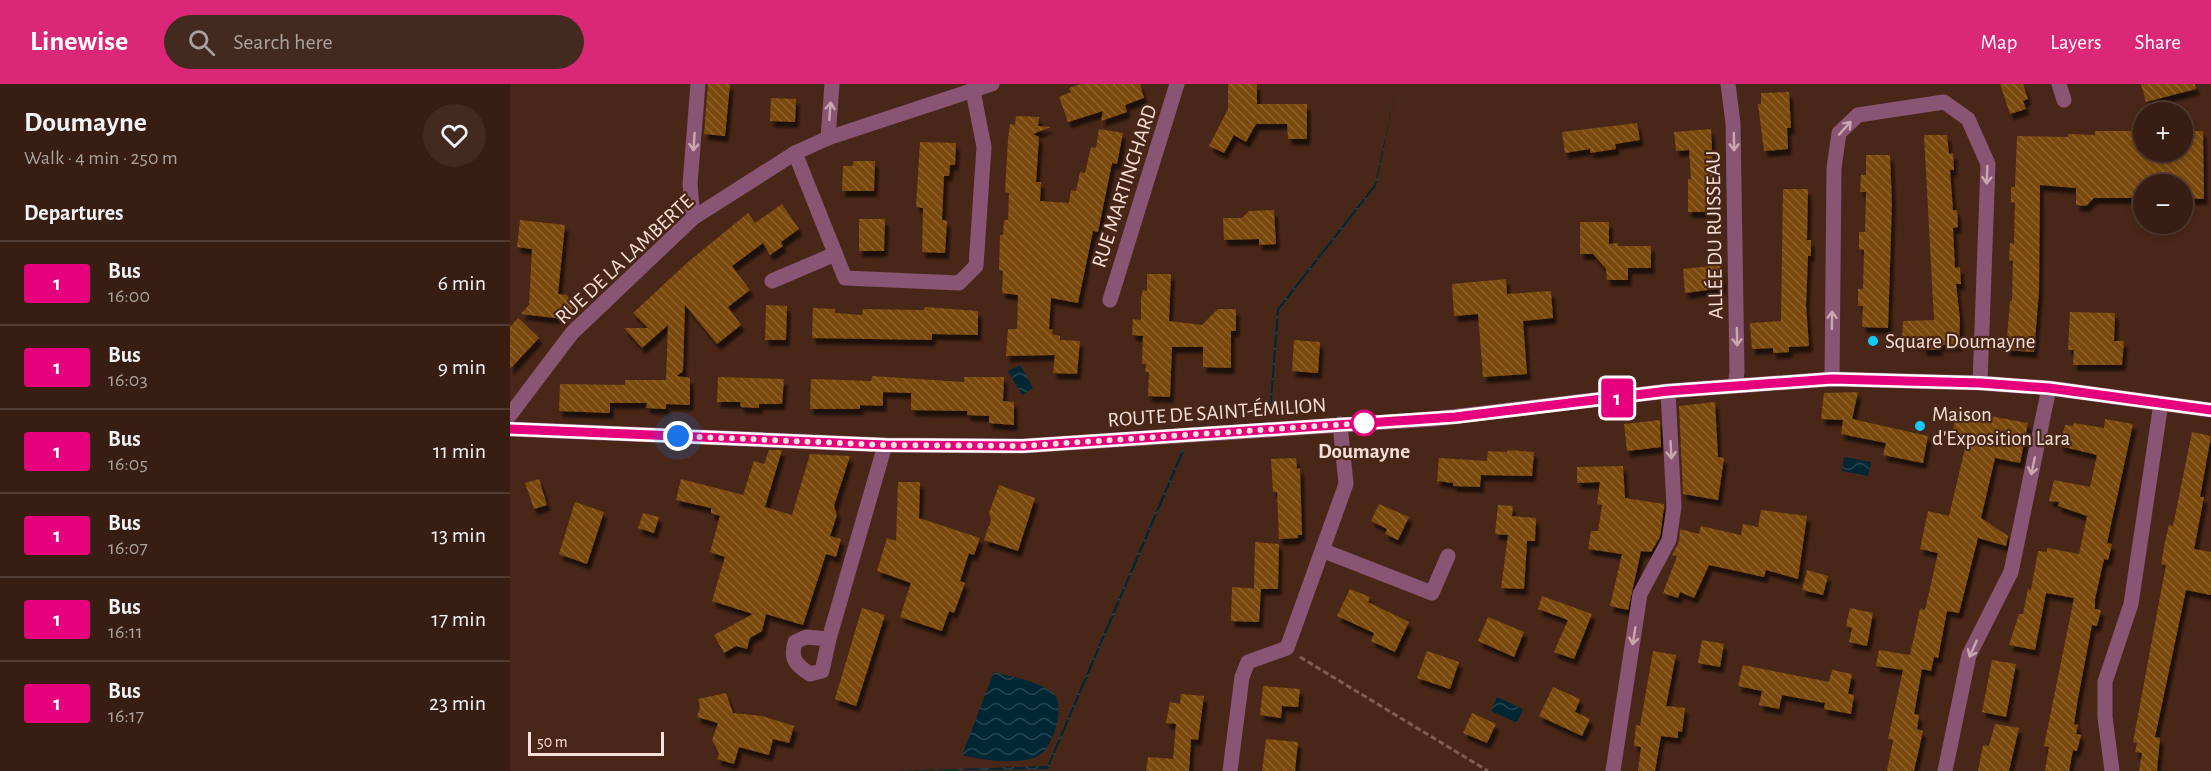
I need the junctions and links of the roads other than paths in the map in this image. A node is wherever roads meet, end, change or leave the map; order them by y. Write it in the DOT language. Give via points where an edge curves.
graph roads {
  1 [pos="698,84"];
  2 [pos="832,84"];
  3 [pos="992,84"];
  4 [pos="1177,84"];
  5 [pos="1728,84"];
  6 [pos="2059,84"];
  7 [pos="974,91"];
  8 [pos="2064,100"];
  9 [pos="828,138"];
  10 [pos="795,153"];
  11 [pos="693,218"];
  12 [pos="836,254"];
  13 [pos="772,281"];
  14 [pos="1110,300"];
  15 [pos="1832,379"];
  16 [pos="1980,383"];
  17 [pos="1735,386"];
  18 [pos="2049,388"];
  19 [pos="1668,391"];
  20 [pos="2162,403"];
  21 [pos="2211,410"];
  22 [pos="510,416"];
  23 [pos="1340,424"];
  24 [pos="510,429"];
  25 [pos="885,445"];
  26 [pos="1324,551"];
  27 [pos="1448,556"];
  28 [pos="829,639"];
  29 [pos="1230,771"];
  30 [pos="1613,771"];
  31 [pos="1945,771"];
  32 [pos="2112,771"];
  1 -- 11 [label="street, one-way" via="690,184"];
  9 -- 2 [label="street, one-way"];
  3 -- 7 [label="street, RUE DE LA LAMBERTE"];
  4 -- 14 [label="street, RUE MARTINCHARD"];
  5 -- 17 [label="street, ALLÉE DU RUISSEAU, one-way" via="1733,123"];
  6 -- 8 [label="street"];
  7 -- 9 [label="street, RUE DE LA LAMBERTE"];
  7 -- 12 [label="street" via="984,147 976,266 959,284 845,278"];
  9 -- 10 [label="street, RUE DE LA LAMBERTE"];
  10 -- 11 [label="street, RUE DE LA LAMBERTE"];
  10 -- 12 [label="street"];
  11 -- 22 [label="street, RUE DE LA LAMBERTE" via="572,333"];
  12 -- 13 [label="street"];
  15 -- 16 [label="street, ROUTE DE SAINT-ÉMILION"];
  15 -- 16 [label="street, one-way" via="1834,168 1839,133 1858,115 1944,102 1968,119 1988,164"];
  15 -- 17 [label="street, ROUTE DE SAINT-ÉMILION"];
  16 -- 18 [label="street, ROUTE DE SAINT-ÉMILION"];
  17 -- 19 [label="street, ROUTE DE SAINT-ÉMILION"];
  18 -- 20 [label="street, ROUTE DE SAINT-ÉMILION"];
  18 -- 31 [label="street, one-way" via="2011,572 1969,655"];
  19 -- 23 [label="street, ROUTE DE SAINT-ÉMILION" via="1476,416"];
  19 -- 30 [label="street, one-way" via="1674,507 1669,540 1640,594"];
  20 -- 21 [label="street, ROUTE DE SAINT-ÉMILION"];
  20 -- 32 [label="street" via="2131,604 2105,682"];
  23 -- 25 [label="street, ROUTE DE SAINT-ÉMILION" via="1023,446"];
  23 -- 26 [label="street" via="1346,484"];
  24 -- 25 [label="street, ROUTE DE SAINT-ÉMILION"];
  25 -- 28 [label="street"];
  26 -- 27 [label="street" via="1432,594"];
  26 -- 29 [label="street" via="1287,648 1248,662 1242,677"];
}
